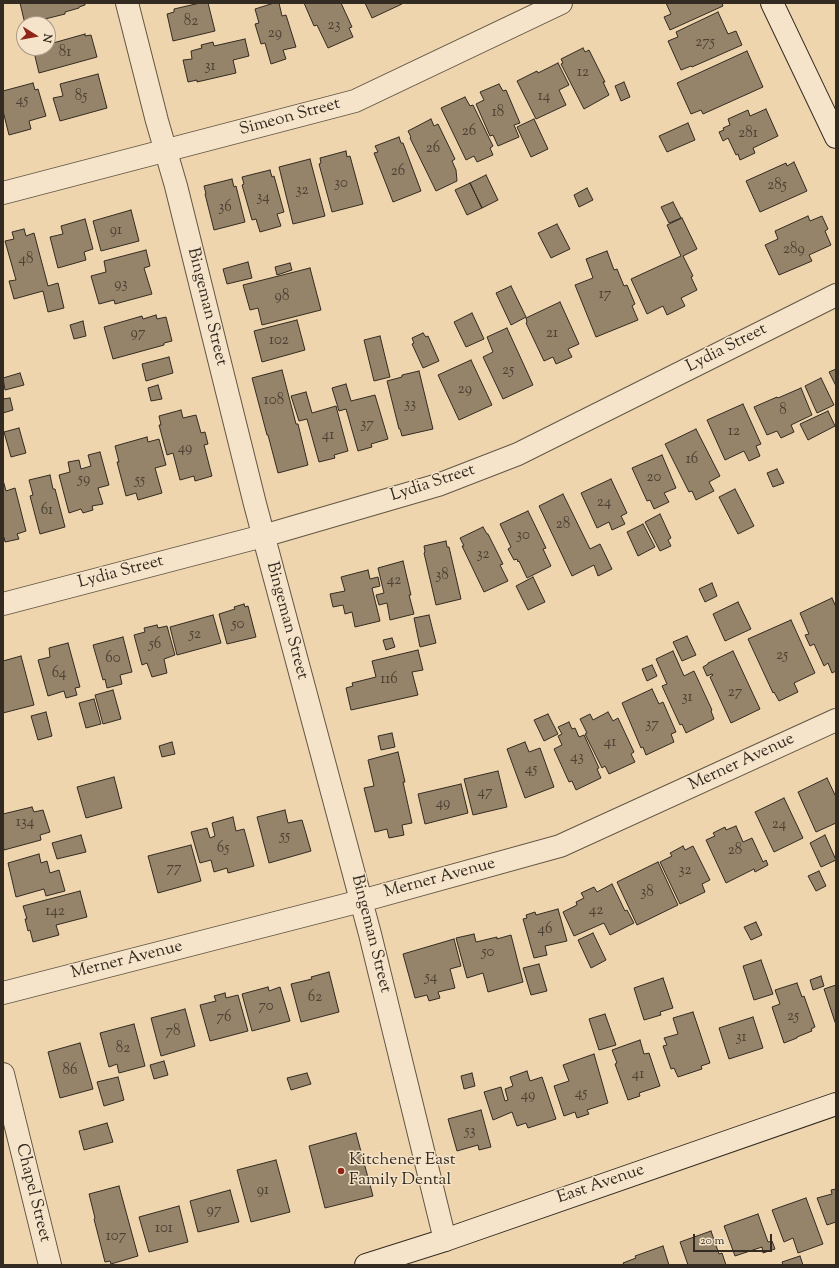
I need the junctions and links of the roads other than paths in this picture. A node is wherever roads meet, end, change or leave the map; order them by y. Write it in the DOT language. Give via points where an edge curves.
graph roads {
  1 [pos="127,3"];
  2 [pos="562,3"];
  3 [pos="772,3"];
  4 [pos="836,137"];
  5 [pos="166,150"];
  6 [pos="3,193"];
  7 [pos="836,294"];
  8 [pos="263,536"];
  9 [pos="3,604"];
  10 [pos="836,720"];
  11 [pos="361,901"];
  12 [pos="3,993"];
  13 [pos="3,1074"];
  14 [pos="836,1104"];
  15 [pos="445,1240"];
  16 [pos="50,1265"];
  17 [pos="366,1265"];
  1 -- 5 [label="street, Bingeman Street"];
  2 -- 5 [label="street, Simeon Street" via="354,101"];
  3 -- 4 [label="street"];
  5 -- 6 [label="street, Simeon Street"];
  5 -- 8 [label="street, Bingeman Street"];
  7 -- 8 [label="street, Lydia Street" via="518,454 438,485"];
  8 -- 9 [label="street, Lydia Street"];
  8 -- 11 [label="street, Bingeman Street"];
  10 -- 11 [label="street, Merner Avenue" via="560,846"];
  11 -- 12 [label="street, Merner Avenue"];
  11 -- 15 [label="street, Bingeman Street"];
  13 -- 16 [label="street, Chapel Street"];
  14 -- 15 [label="street, East Avenue"];
  15 -- 17 [label="street, East Avenue"];
}
